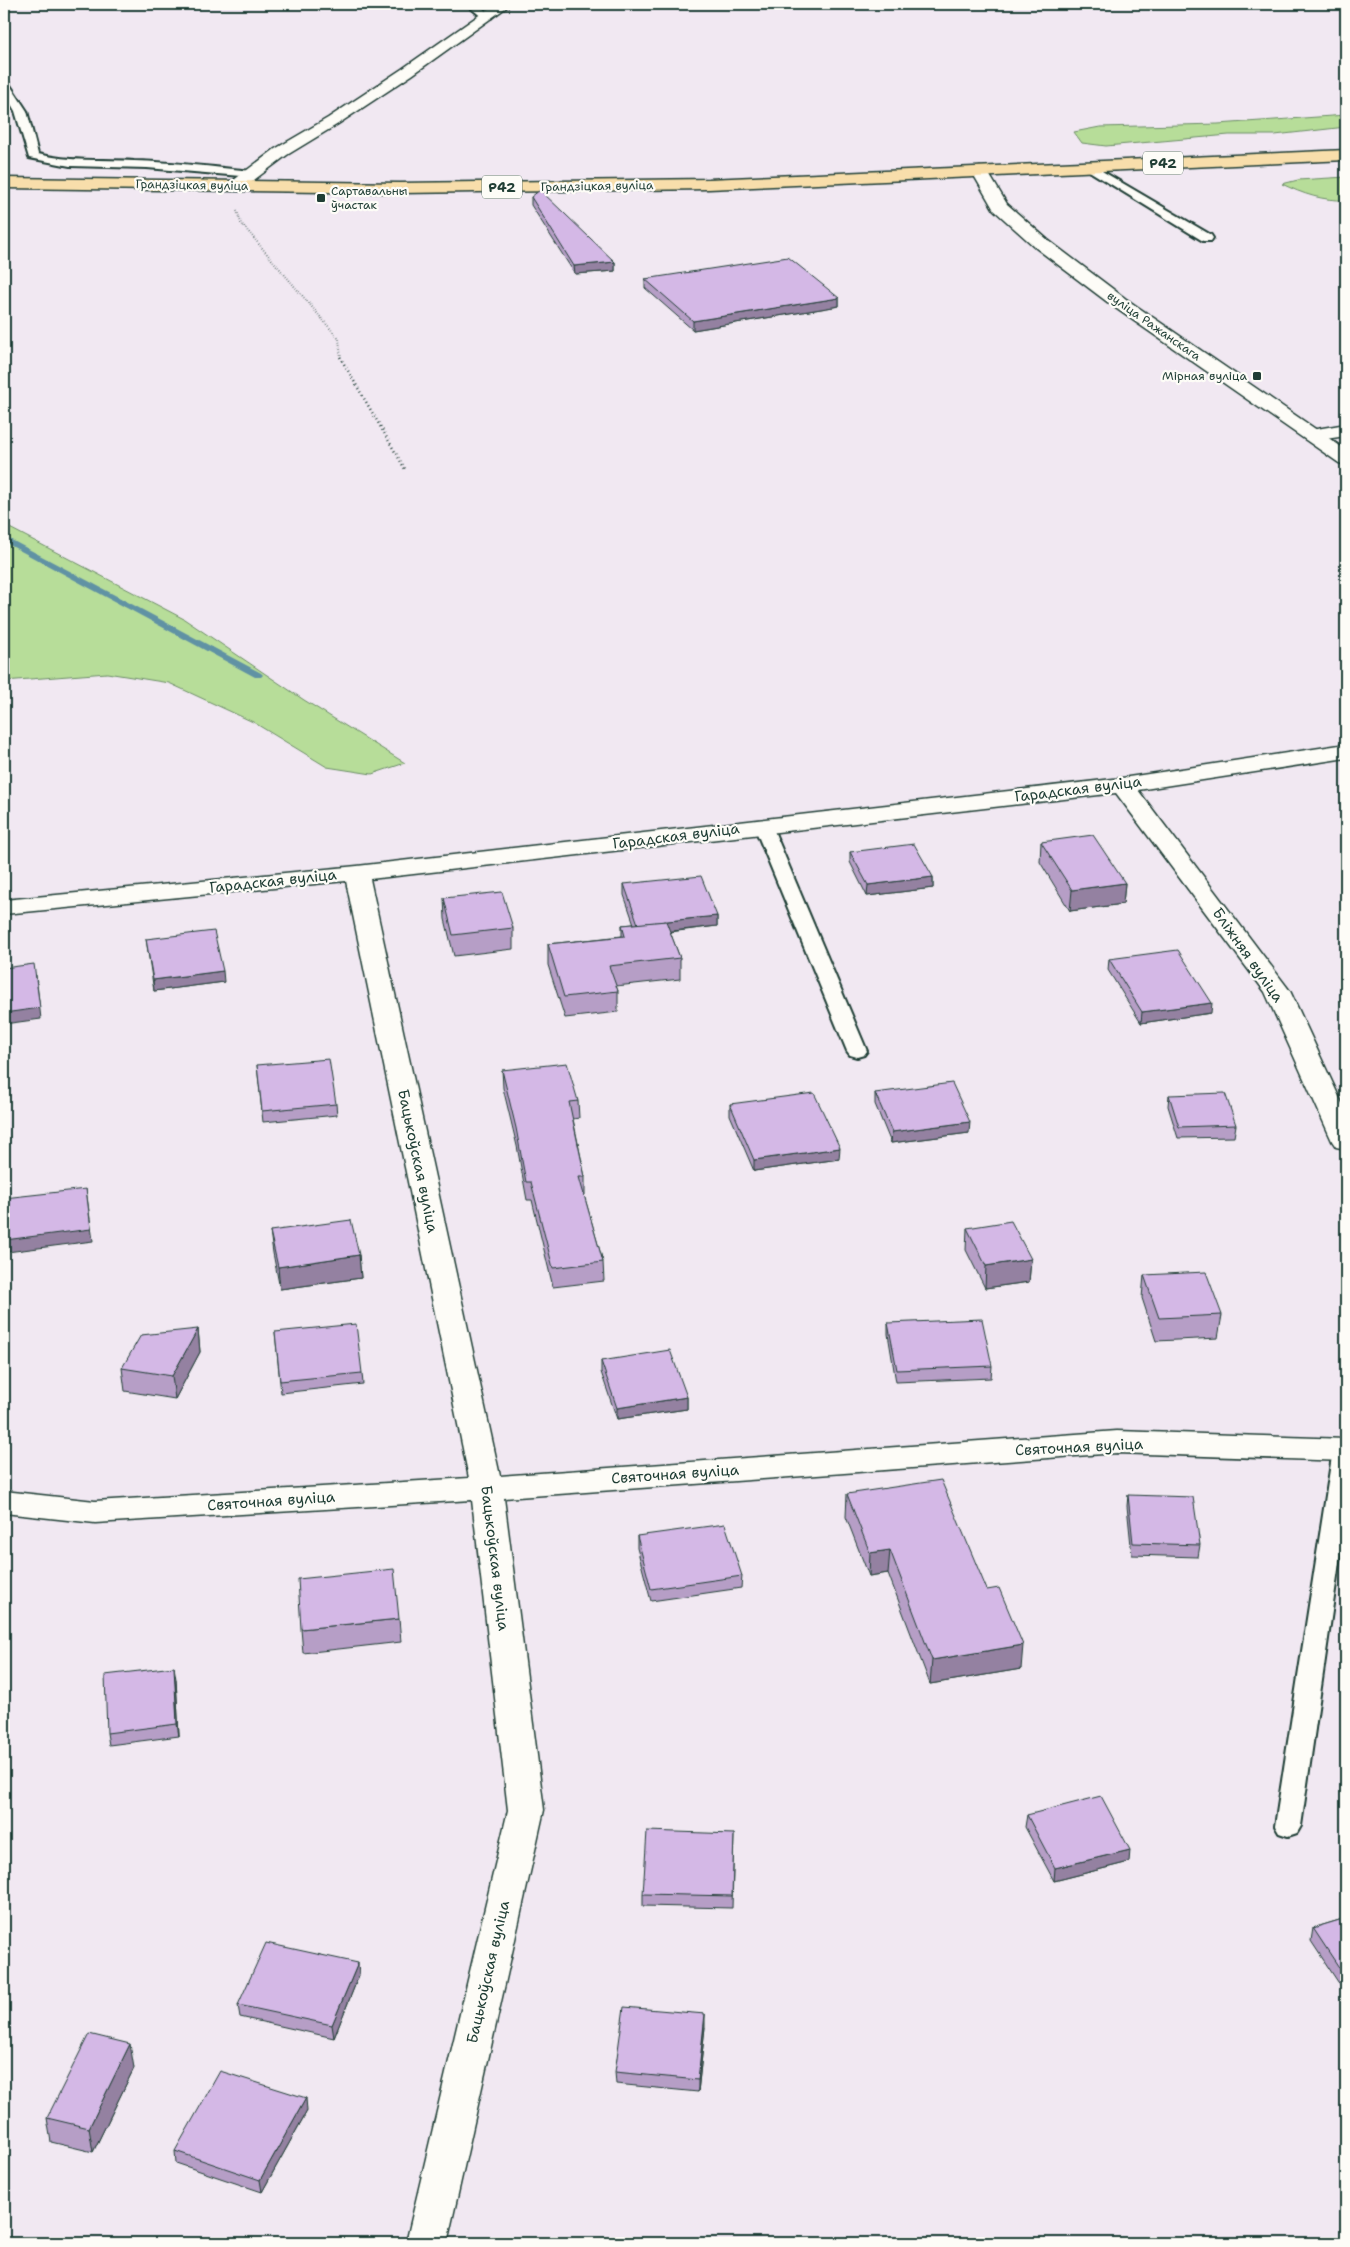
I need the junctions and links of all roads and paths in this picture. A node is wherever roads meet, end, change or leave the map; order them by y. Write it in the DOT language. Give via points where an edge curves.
graph roads {
  1 [pos="471,4"];
  2 [pos="504,4"];
  3 [pos="487,16"];
  4 [pos="4,84"];
  5 [pos="1346,154"];
  6 [pos="1090,167"];
  7 [pos="980,172"];
  8 [pos="252,174"];
  9 [pos="4,184"];
  10 [pos="236,186"];
  11 [pos="1207,238"];
  12 [pos="1346,430"];
  13 [pos="1312,436"];
  14 [pos="1346,459"];
  15 [pos="405,469"];
  16 [pos="1346,751"];
  17 [pos="1122,785"];
  18 [pos="763,826"];
  19 [pos="357,873"];
  20 [pos="4,907"];
  21 [pos="856,1051"];
  22 [pos="1346,1141"];
  23 [pos="1345,1450"];
  24 [pos="487,1488"];
  25 [pos="4,1502"];
  26 [pos="1288,1826"];
  27 [pos="426,2243"];
  1 -- 3 [label="lane"];
  2 -- 3 [label="street"];
  3 -- 8 [label="street"];
  4 -- 8 [label="lane" via="21,111 33,156 50,162 180,166"];
  5 -- 6 [label="main road, Р42"];
  6 -- 7 [label="main road, Р42"];
  6 -- 11 [label="lane"];
  7 -- 10 [label="main road, Грандзіцкая вуліца / Р42" via="682,184 400,188"];
  7 -- 13 [label="street, вуліца Ражанскага" via="1000,207 1042,244 1120,303"];
  8 -- 10 [label="street"];
  9 -- 10 [label="main road, Грандзіцкая вуліца / Р42"];
  10 -- 15 [label="path" via="235,202 241,223 339,339 340,357"];
  12 -- 13 [label="street"];
  13 -- 14 [label="street, вуліца Ражанскага"];
  16 -- 17 [label="street, Гарадская вуліца"];
  17 -- 18 [label="street, Гарадская вуліца"];
  17 -- 22 [label="street, Бліжняя вуліца" via="1277,990"];
  18 -- 19 [label="street, Гарадская вуліца"];
  18 -- 21 [label="lane"];
  19 -- 20 [label="street, Гарадская вуліца"];
  19 -- 24 [label="street, Бацькоўская вуліца"];
  23 -- 24 [label="street, Святочная вуліца" via="1117,1442"];
  23 -- 26 [label="lane"];
  24 -- 25 [label="street, Святочная вуліца" via="95,1512"];
  24 -- 27 [label="street, Бацькоўская вуліца" via="526,1810"];
}
